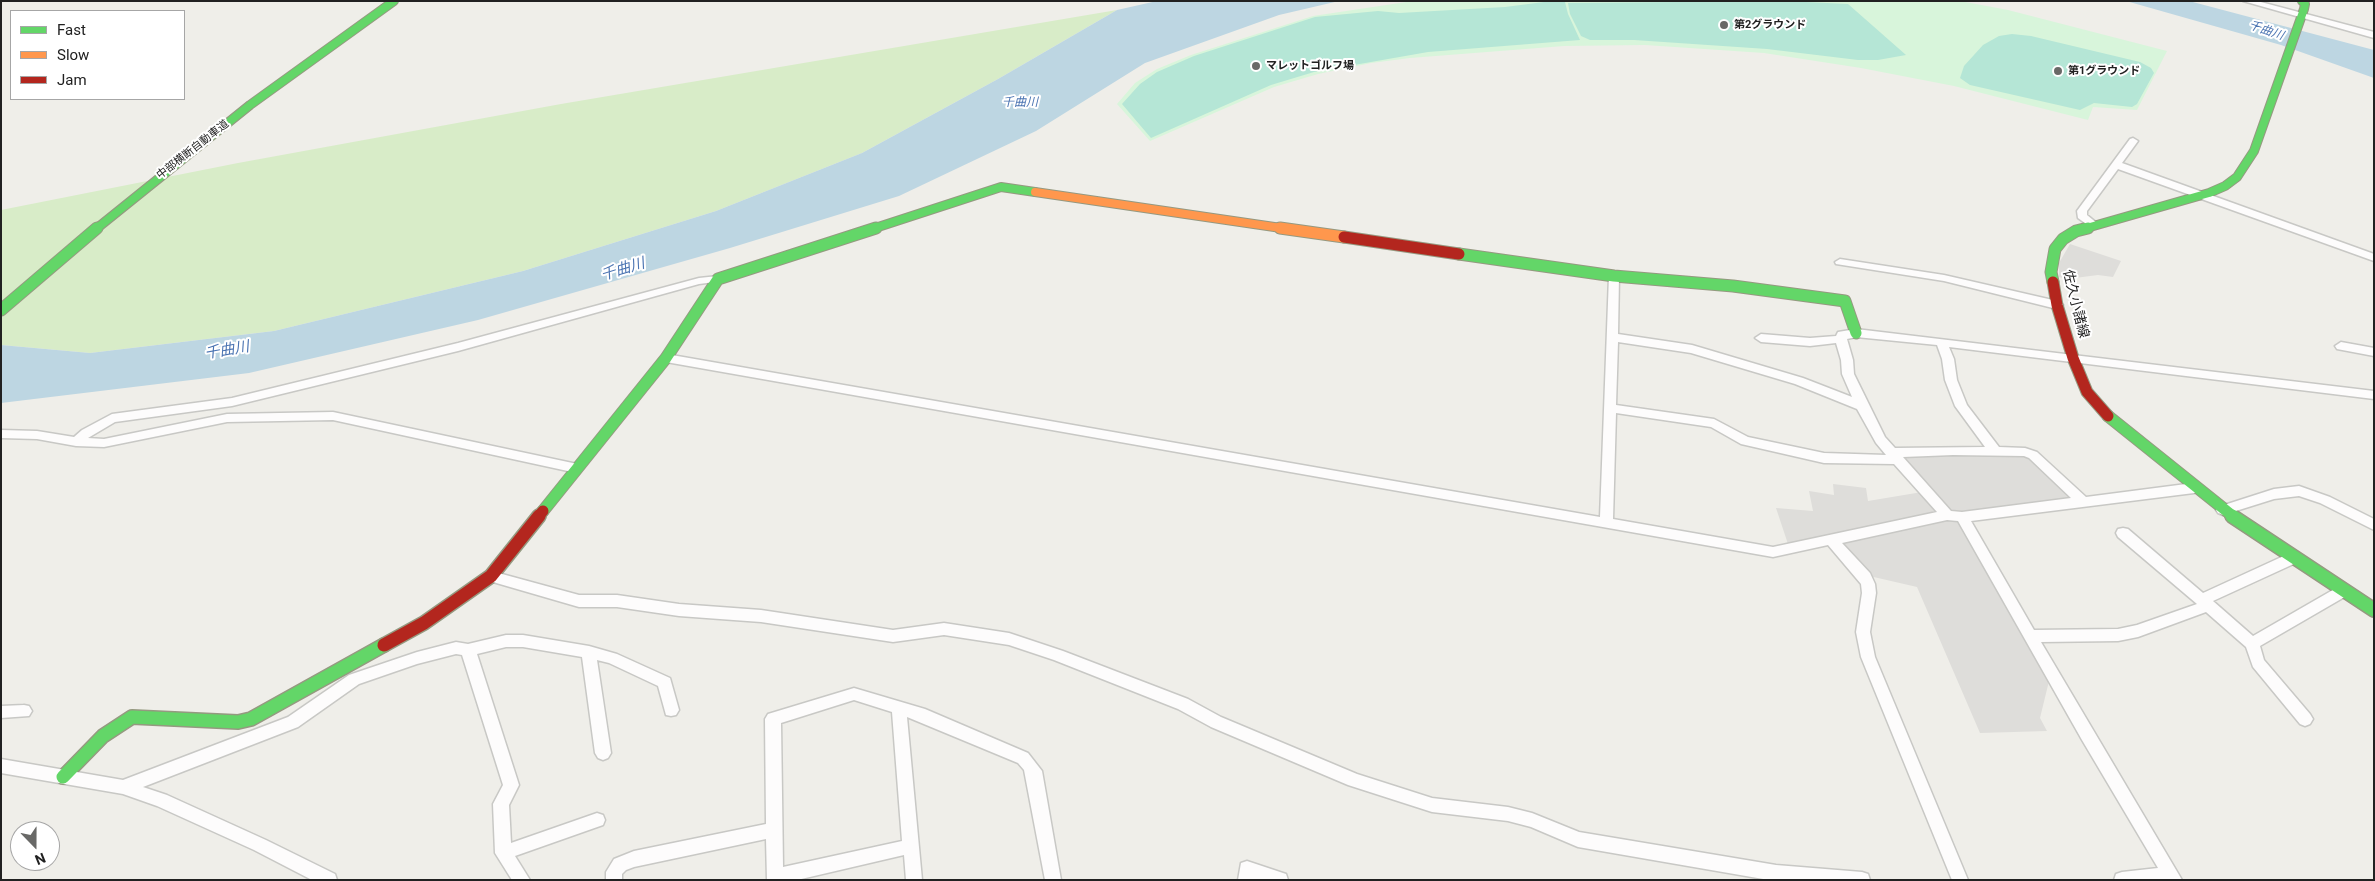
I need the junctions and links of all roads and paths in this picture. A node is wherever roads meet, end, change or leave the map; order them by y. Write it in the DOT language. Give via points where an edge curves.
graph roads {
  1 [pos="380,1"];
  2 [pos="2247,1"];
  3 [pos="2302,1"];
  4 [pos="400,2"];
  5 [pos="2301,16"];
  6 [pos="2374,35"];
  7 [pos="280,82"];
  8 [pos="2133,141"];
  9 [pos="2117,166"];
  10 [pos="2202,196"];
  11 [pos="2093,224"];
  12 [pos="2374,258"];
  13 [pos="1840,262"];
  14 [pos="1614,276"];
  15 [pos="718,279"];
  16 [pos="2057,305"];
  17 [pos="1,310"];
  18 [pos="1856,333"];
  19 [pos="1612,337"];
  20 [pos="1761,338"];
  21 [pos="1841,339"];
  22 [pos="1942,342"];
  23 [pos="2341,346"];
  24 [pos="2374,352"];
  25 [pos="666,358"];
  26 [pos="2073,358"];
  27 [pos="2374,395"];
  28 [pos="1862,406"];
  29 [pos="1610,408"];
  30 [pos="1,434"];
  31 [pos="76,442"];
  32 [pos="1996,452"];
  33 [pos="1894,457"];
  34 [pos="577,468"];
  35 [pos="2194,488"];
  36 [pos="2081,500"];
  37 [pos="2223,510"];
  38 [pos="1946,515"];
  39 [pos="1962,516"];
  40 [pos="1606,524"];
  41 [pos="2374,525"];
  42 [pos="2123,533"];
  43 [pos="1832,541"];
  44 [pos="2293,558"];
  45 [pos="491,576"];
  46 [pos="2343,591"];
  47 [pos="2205,603"];
  48 [pos="2374,610"];
  49 [pos="2031,636"];
  50 [pos="2252,644"];
  51 [pos="468,650"];
  52 [pos="589,652"];
  53 [pos="899,708"];
  54 [pos="671,710"];
  55 [pos="24,711"];
  56 [pos="1,712"];
  57 [pos="2305,719"];
  58 [pos="603,754"];
  59 [pos="1,766"];
  60 [pos="63,777"];
  61 [pos="123,787"];
  62 [pos="597,820"];
  63 [pos="773,830"];
  64 [pos="912,846"];
  65 [pos="503,852"];
  66 [pos="2172,877"];
  67 [pos="776,878"];
  68 [pos="330,880"];
  69 [pos="522,880"];
  70 [pos="614,880"];
  71 [pos="914,880"];
  72 [pos="1053,880"];
  73 [pos="1246,880"];
  74 [pos="1280,880"];
  75 [pos="1862,880"];
  76 [pos="1960,880"];
  77 [pos="2122,880"];
  1 -- 7 [label="main road" via="330,38"];
  2 -- 5 [label="street"];
  3 -- 5 [label="main road, 佐久小諸線" via="2305,5"];
  4 -- 7 [label="main road, 中部横断自動車道"];
  5 -- 6 [label="street"];
  5 -- 10 [label="main road, 佐久小諸線" via="2254,151 2231,182"];
  7 -- 17 [label="main road, 中部横断自動車道" via="117,211"];
  8 -- 9 [label="street"];
  9 -- 10 [label="street"];
  9 -- 11 [label="street" via="2082,211 2082,216"];
  10 -- 11 [label="main road, 佐久小諸線"];
  10 -- 12 [label="street"];
  11 -- 16 [label="main road, 佐久小諸線" via="2069,235 2055,249 2051,272"];
  13 -- 16 [label="street" via="1944,278"];
  14 -- 15 [label="main road" via="1009,187"];
  14 -- 18 [label="main road" via="1733,286 1845,301"];
  14 -- 19 [label="street"];
  15 -- 25 [label="main road"];
  15 -- 31 [label="street" via="699,281 458,347 232,402 112,418"];
  16 -- 26 [label="main road, 佐久小諸線"];
  18 -- 21 [label="street" via="1847,333"];
  18 -- 22 [label="street"];
  19 -- 28 [label="street" via="1692,349 1793,378"];
  19 -- 29 [label="street"];
  20 -- 21 [label="street" via="1810,342"];
  21 -- 28 [label="street" via="1848,374"];
  22 -- 26 [label="street"];
  22 -- 32 [label="street" via="1961,406"];
  23 -- 24 [label="street"];
  25 -- 34 [label="main road"];
  25 -- 40 [label="street"];
  26 -- 27 [label="street"];
  26 -- 35 [label="main road, 佐久小諸線" via="2099,408"];
  28 -- 33 [label="street" via="1880,440"];
  29 -- 33 [label="street" via="1714,423 1745,441 1824,458"];
  29 -- 40 [label="street"];
  30 -- 31 [label="street" via="37,435"];
  31 -- 34 [label="street" via="104,443 227,418 334,416"];
  32 -- 33 [label="street"];
  32 -- 36 [label="street" via="2033,455"];
  33 -- 38 [label="street"];
  34 -- 45 [label="main road"];
  35 -- 36 [label="street"];
  35 -- 37 [label="main road, 佐久小諸線"];
  36 -- 39 [label="street"];
  37 -- 41 [label="street" via="2274,494 2299,491 2325,500"];
  37 -- 44 [label="main road, 佐久小諸線"];
  38 -- 39 [label="street"];
  38 -- 43 [label="street"];
  39 -- 49 [label="street"];
  40 -- 43 [label="street" via="1773,552"];
  42 -- 47 [label="street"];
  43 -- 76 [label="street" via="1868,584 1863,632 1868,657"];
  44 -- 46 [label="main road, 佐久小諸線"];
  44 -- 47 [label="street"];
  45 -- 60 [label="main road" via="424,623 251,718 238,722 132,718 103,736"];
  45 -- 75 [label="street" via="579,601 617,601 679,610 761,616 893,636 944,629 1009,640 1058,655 1183,704 1216,722 1354,780 1432,805 1508,814 1578,839 1660,854 1776,873"];
  46 -- 48 [label="main road, 佐久小諸線"];
  46 -- 50 [label="street"];
  47 -- 49 [label="street" via="2138,631 2118,635"];
  47 -- 50 [label="street"];
  49 -- 66 [label="street"];
  50 -- 57 [label="street" via="2258,663"];
  51 -- 52 [label="street" via="506,641 522,641"];
  51 -- 61 [label="street" via="456,648 354,679 293,722"];
  51 -- 65 [label="street" via="511,785 501,804"];
  52 -- 54 [label="street" via="612,658 665,682"];
  52 -- 58 [label="street"];
  53 -- 63 [label="street" via="854,694 773,719"];
  53 -- 64 [label="street"];
  53 -- 72 [label="street" via="1023,758 1030,765 1034,772"];
  55 -- 56 [label="street"];
  59 -- 60 [label="street"];
  60 -- 61 [label="street"];
  61 -- 68 [label="street" via="161,800"];
  62 -- 65 [label="street"];
  63 -- 67 [label="street"];
  63 -- 70 [label="street" via="634,859 620,864 614,872"];
  64 -- 67 [label="street"];
  64 -- 71 [label="street"];
  65 -- 69 [label="street"];
  66 -- 77 [label="street"];
  73 -- 74 [label="street" via="1247,869"];
}
